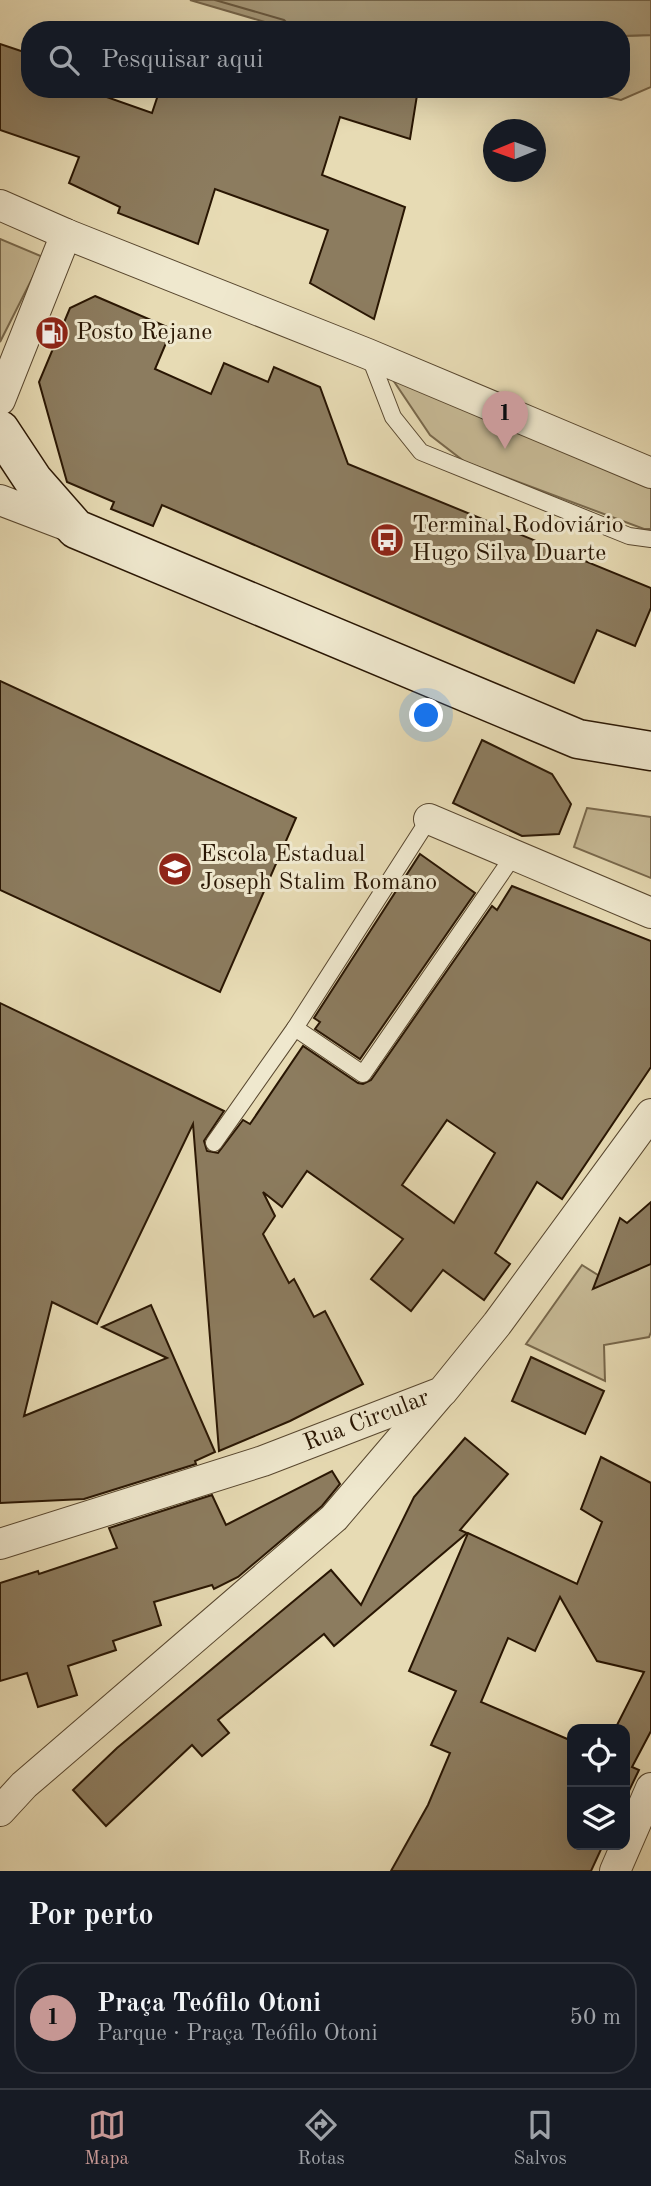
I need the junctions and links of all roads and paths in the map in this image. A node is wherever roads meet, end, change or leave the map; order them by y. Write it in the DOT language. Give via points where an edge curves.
graph roads {
  1 [pos="0,205"];
  2 [pos="66,234"];
  3 [pos="368,354"];
  4 [pos="0,400"];
  5 [pos="0,430"];
  6 [pos="651,473"];
  7 [pos="0,500"];
  8 [pos="76,530"];
  9 [pos="651,539"];
  10 [pos="651,751"];
  11 [pos="429,819"];
  12 [pos="514,855"];
  13 [pos="651,913"];
  14 [pos="295,1028"];
  15 [pos="651,1114"];
  16 [pos="215,1143"];
  17 [pos="442,1392"];
  18 [pos="0,1544"];
  19 [pos="651,1788"];
  20 [pos="0,1811"];
  21 [pos="615,1871"];
  1 -- 2 [label="street"];
  2 -- 3 [label="street"];
  2 -- 4 [label="street"];
  3 -- 6 [label="street"];
  3 -- 9 [label="lane" via="393,417 421,452 629,536"];
  5 -- 8 [label="main road" via="33,480"];
  7 -- 8 [label="street"];
  8 -- 10 [label="main road" via="578,739"];
  11 -- 12 [label="street"];
  11 -- 14 [label="lane"];
  12 -- 13 [label="street"];
  12 -- 14 [label="lane" via="363,1074"];
  14 -- 16 [label="lane"];
  15 -- 17 [label="street, Rua Circular"];
  17 -- 18 [label="street, Rua Circular" via="263,1461"];
  17 -- 20 [label="street" via="334,1518 24,1785"];
  19 -- 21 [label="street"];
}
